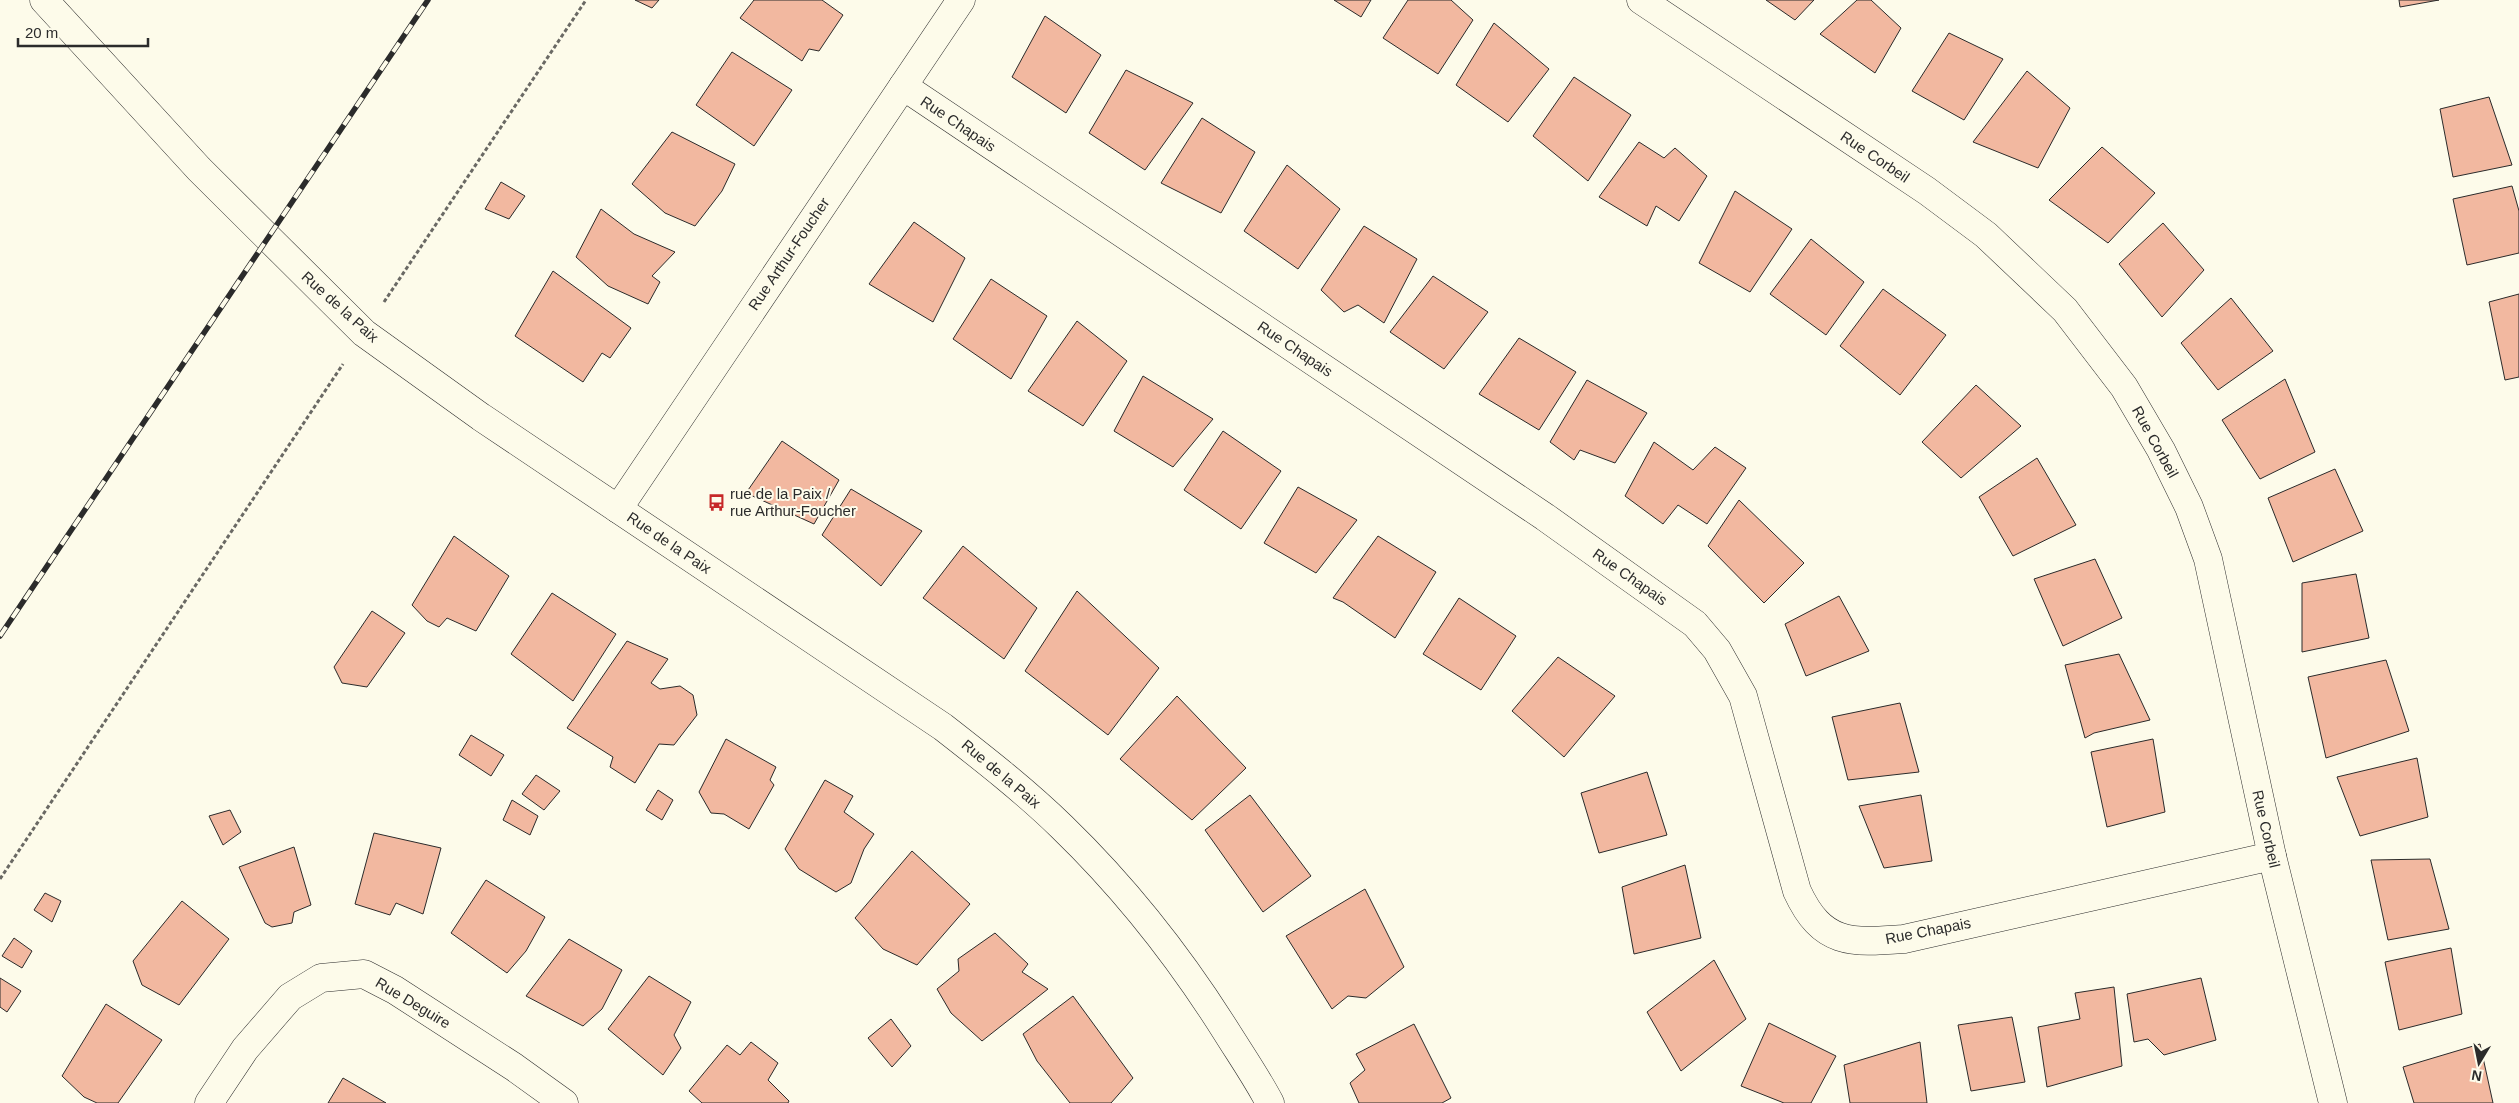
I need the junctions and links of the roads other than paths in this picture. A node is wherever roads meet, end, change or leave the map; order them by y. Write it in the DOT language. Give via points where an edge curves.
graph roads {
  1 [pos="44,0"];
  2 [pos="961,0"];
  3 [pos="1641,0"];
  4 [pos="903,86"];
  5 [pos="618,509"];
  6 [pos="2272,856"];
  7 [pos="209,1103"];
  8 [pos="564,1103"];
  9 [pos="1270,1103"];
  10 [pos="2333,1103"];
  1 -- 5 [label="street, Rue de la Paix" via="199,169 364,332 481,417"];
  2 -- 4 [label="street, Rue Arthur-Foucher"];
  3 -- 6 [label="street, Rue Corbeil" via="1927,191 1986,235 2065,310 2110,367 2161,450 2208,559"];
  4 -- 5 [label="street, Rue Arthur-Foucher"];
  4 -- 6 [label="street, Rue Chapais" via="1545,517 1694,624 1717,650 1743,696 1797,890 1807,912 1828,932 1846,940 1904,938"];
  5 -- 9 [label="street, Rue de la Paix" via="943,727 1062,827 1112,878 1176,958"];
  6 -- 10 [label="street, Rue Corbeil"];
  7 -- 8 [label="street, Rue Deguire" via="245,1049 290,997 321,978 364,974 395,990"];
}
